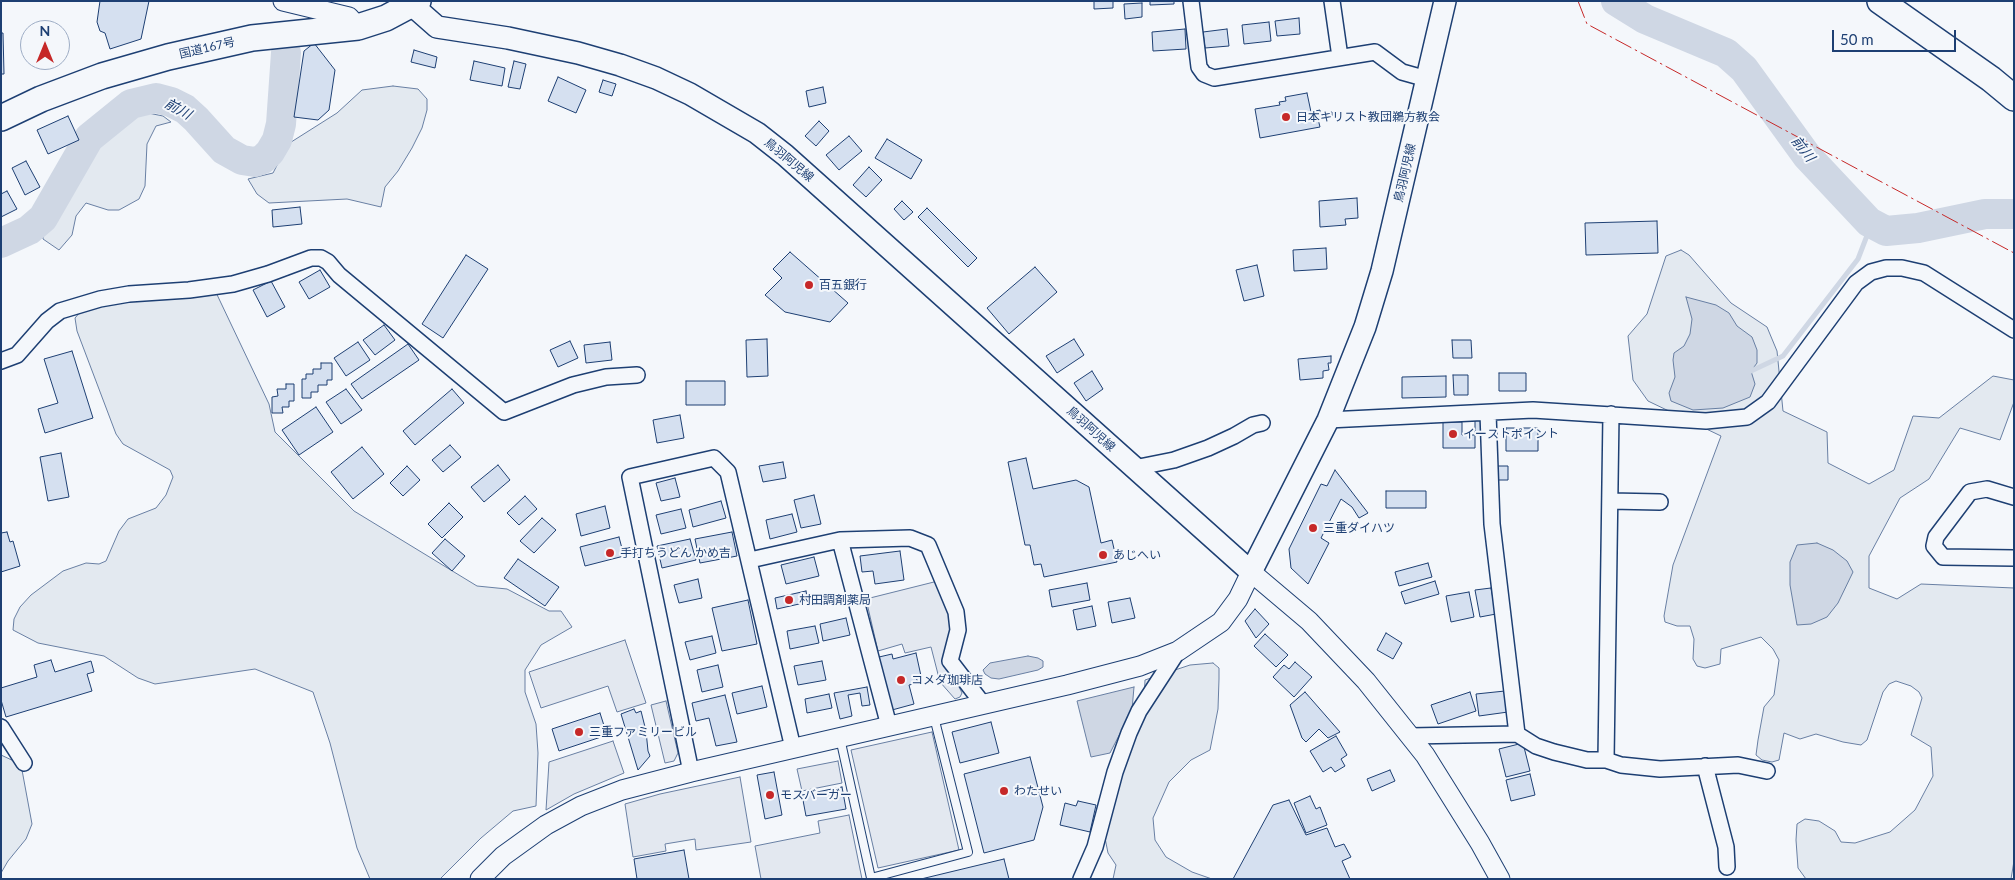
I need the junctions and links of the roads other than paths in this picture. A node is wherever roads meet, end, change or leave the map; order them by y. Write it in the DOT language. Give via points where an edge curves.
graph roads {
  1 [pos="283,1"];
  2 [pos="1191,1"];
  3 [pos="1332,1"];
  4 [pos="1445,1"];
  5 [pos="415,3"];
  6 [pos="1890,4"];
  7 [pos="358,27"];
  8 [pos="1340,57"];
  9 [pos="1427,79"];
  10 [pos="2014,98"];
  11 [pos="1,118"];
  12 [pos="2014,330"];
  13 [pos="1,361"];
  14 [pos="637,375"];
  15 [pos="1488,413"];
  16 [pos="1611,414"];
  17 [pos="1328,420"];
  18 [pos="1262,423"];
  19 [pos="1134,468"];
  20 [pos="2014,497"];
  21 [pos="1610,501"];
  22 [pos="1660,502"];
  23 [pos="840,540"];
  24 [pos="2014,558"];
  25 [pos="750,560"];
  26 [pos="1251,572"];
  27 [pos="1178,651"];
  28 [pos="983,704"];
  29 [pos="934,716"];
  30 [pos="889,726"];
  31 [pos="1,727"];
  32 [pos="1517,734"];
  33 [pos="1410,736"];
  34 [pos="840,738"];
  35 [pos="793,748"];
  36 [pos="1606,760"];
  37 [pos="24,764"];
  38 [pos="1705,766"];
  39 [pos="1767,771"];
  40 [pos="691,772"];
  41 [pos="1727,867"];
  42 [pos="480,879"];
  43 [pos="1081,879"];
  44 [pos="1500,879"];
  1 -- 7 [label="street" via="349,17"];
  2 -- 8 [label="street" via="1199,67 1204,74 1214,78"];
  3 -- 8 [label="street"];
  4 -- 9 [label="main road, 鳥羽阿児線"];
  5 -- 7 [label="highway, 国道167号" via="386,18"];
  5 -- 19 [label="main road, 鳥羽阿児線" via="437,27 562,49 656,78 757,133"];
  6 -- 10 [label="highway"];
  7 -- 11 [label="highway, 国道167号" via="252,38 168,57 102,76"];
  8 -- 9 [label="street" via="1375,52 1402,72"];
  9 -- 17 [label="main road, 鳥羽阿児線" via="1379,280 1365,327"];
  12 -- 16 [label="street" via="1924,273 1886,268 1871,272 1856,283 1768,402 1746,417 1706,421"];
  13 -- 14 [label="street" via="17,355 60,311 129,294 233,284 311,258 321,258 504,412 574,385 606,377"];
  15 -- 16 [label="street" via="1534,410"];
  15 -- 17 [label="street"];
  15 -- 32 [label="street" via="1492,524"];
  16 -- 21 [label="street"];
  17 -- 26 [label="main road, 鳥羽阿児線"];
  18 -- 19 [label="street" via="1174,460"];
  19 -- 26 [label="main road, 鳥羽阿児線"];
  20 -- 24 [label="street" via="1987,489 1970,492 1936,538 1934,546 1943,557"];
  21 -- 22 [label="street"];
  21 -- 36 [label="street"];
  23 -- 25 [label="street"];
  23 -- 28 [label="street" via="910,538 928,545 956,612 958,630 950,661"];
  23 -- 30 [label="street"];
  25 -- 35 [label="street"];
  25 -- 40 [label="street" via="728,472 714,458 630,476"];
  26 -- 27 [label="street" via="1238,600 1221,622"];
  26 -- 33 [label="street" via="1309,621 1366,681"];
  27 -- 28 [label="street" via="1131,668"];
  27 -- 43 [label="street" via="1139,711 1129,733 1095,847"];
  28 -- 29 [label="street"];
  29 -- 30 [label="street"];
  29 -- 34 [label="lane" via="968,852 871,878"];
  30 -- 34 [label="street"];
  31 -- 37 [label="street"];
  32 -- 33 [label="street"];
  32 -- 36 [label="street" via="1554,752 1587,760"];
  33 -- 44 [label="street" via="1425,755"];
  34 -- 35 [label="street"];
  35 -- 40 [label="street"];
  36 -- 38 [label="street" via="1652,768"];
  38 -- 39 [label="street" via="1738,765"];
  38 -- 41 [label="street" via="1726,847"];
  40 -- 42 [label="street" via="622,790 581,806 546,825 503,856"];
}
